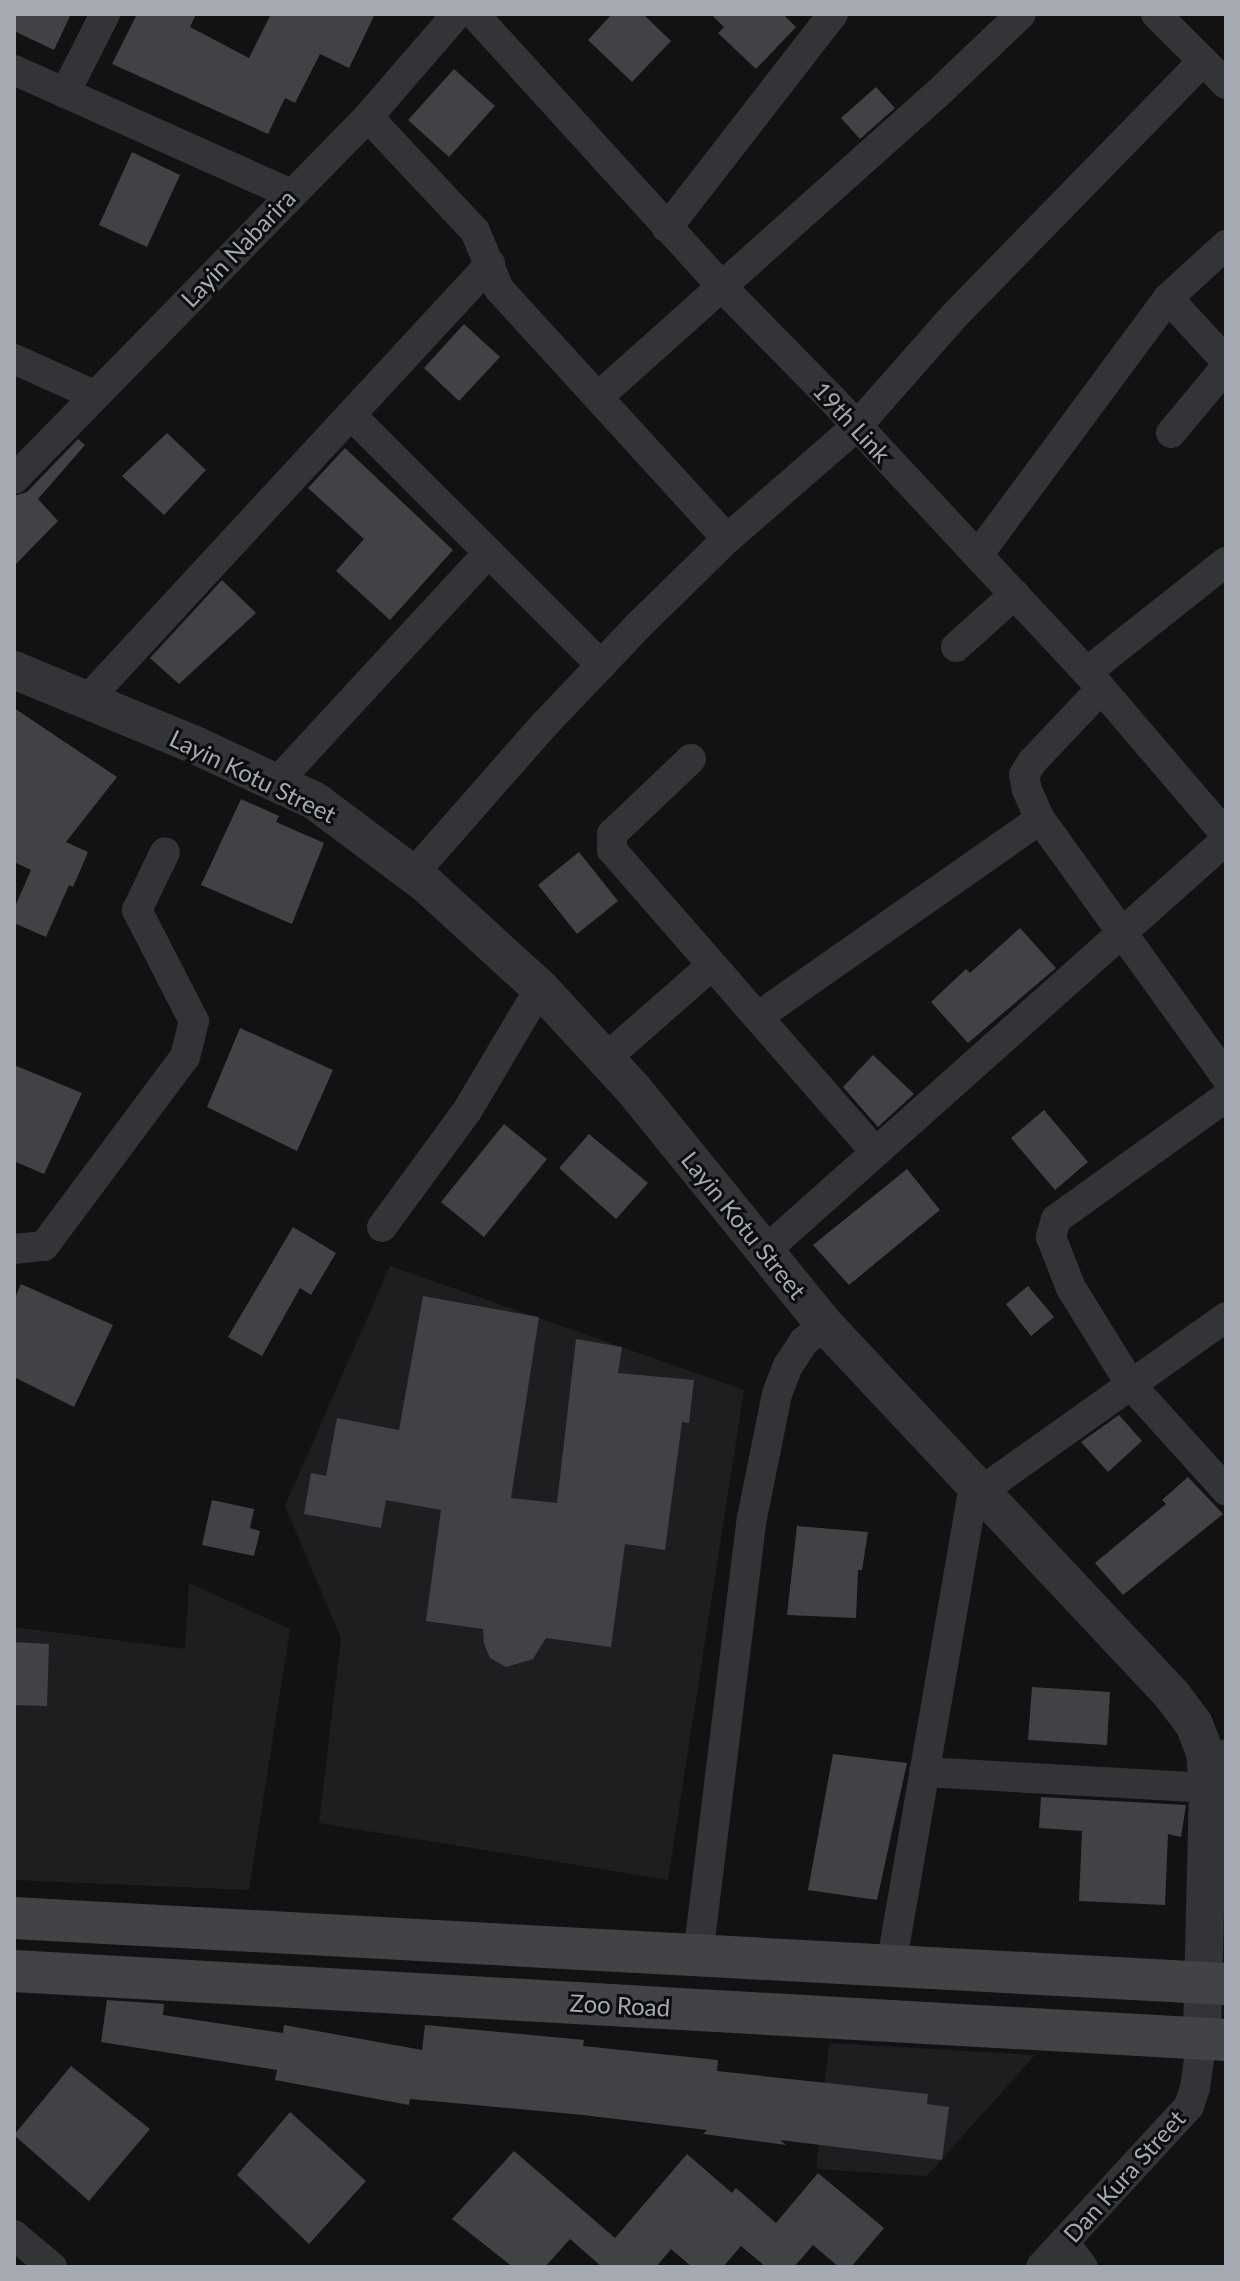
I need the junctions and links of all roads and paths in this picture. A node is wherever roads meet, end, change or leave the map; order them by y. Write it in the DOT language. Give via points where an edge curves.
graph roads {
  1 [pos="105,14"];
  2 [pos="457,14"];
  3 [pos="474,14"];
  4 [pos="833,14"];
  5 [pos="1021,14"];
  6 [pos="1156,14"];
  7 [pos="1203,61"];
  8 [pos="14,70"];
  9 [pos="1226,84"];
  10 [pos="65,93"];
  11 [pos="368,117"];
  12 [pos="291,194"];
  13 [pos="667,228"];
  14 [pos="1226,245"];
  15 [pos="490,264"];
  16 [pos="722,287"];
  17 [pos="1168,298"];
  18 [pos="14,359"];
  19 [pos="1226,361"];
  20 [pos="1226,367"];
  21 [pos="94,395"];
  22 [pos="598,397"];
  23 [pos="351,415"];
  24 [pos="857,426"];
  25 [pos="1171,433"];
  26 [pos="14,479"];
  27 [pos="727,539"];
  28 [pos="489,552"];
  29 [pos="978,555"];
  30 [pos="1226,562"];
  31 [pos="1015,594"];
  32 [pos="956,647"];
  33 [pos="601,665"];
  34 [pos="14,670"];
  35 [pos="1094,680"];
  36 [pos="87,700"];
  37 [pos="691,759"];
  38 [pos="276,783"];
  39 [pos="1040,819"];
  40 [pos="1226,837"];
  41 [pos="165,852"];
  42 [pos="413,874"];
  43 [pos="1120,932"];
  44 [pos="711,966"];
  45 [pos="540,988"];
  46 [pos="759,1016"];
  47 [pos="605,1059"];
  48 [pos="1226,1077"];
  49 [pos="1226,1097"];
  50 [pos="875,1151"];
  51 [pos="382,1227"];
  52 [pos="14,1249"];
  53 [pos="765,1251"];
  54 [pos="1226,1317"];
  55 [pos="826,1326"];
  56 [pos="1131,1385"];
  57 [pos="977,1489"];
  58 [pos="1226,1490"];
  59 [pos="1226,1754"];
  60 [pos="924,1772"];
  61 [pos="1208,1788"];
  62 [pos="14,1918"];
  63 [pos="698,1956"];
  64 [pos="891,1966"];
  65 [pos="14,1971"];
  66 [pos="1215,1984"];
  67 [pos="1214,2039"];
  68 [pos="14,2235"];
  69 [pos="1064,2242"];
  70 [pos="52,2267"];
  71 [pos="1041,2267"];
  72 [pos="1083,2267"];
  1 -- 10 [label="street"];
  2 -- 11 [label="street, Layin Nabarira"];
  3 -- 13 [label="street, 19th Link"];
  4 -- 13 [label="street"];
  5 -- 16 [label="street"];
  6 -- 7 [label="street"];
  7 -- 9 [label="street"];
  7 -- 24 [label="street" via="955,315"];
  8 -- 10 [label="street"];
  10 -- 12 [label="street"];
  11 -- 12 [label="street, Layin Nabarira"];
  11 -- 15 [label="street" via="475,231"];
  12 -- 21 [label="street, Layin Nabarira"];
  13 -- 16 [label="street, 19th Link"];
  14 -- 17 [label="street"];
  15 -- 22 [label="street" via="499,289"];
  15 -- 23 [label="street"];
  16 -- 22 [label="street"];
  16 -- 24 [label="street, 19th Link"];
  17 -- 19 [label="street"];
  17 -- 29 [label="street"];
  18 -- 21 [label="street"];
  20 -- 25 [label="street"];
  21 -- 26 [label="street, Layin Nabarira"];
  22 -- 27 [label="street"];
  23 -- 28 [label="street"];
  23 -- 36 [label="street"];
  24 -- 27 [label="street"];
  24 -- 29 [label="street, 19th Link"];
  27 -- 33 [label="street"];
  28 -- 33 [label="street"];
  28 -- 38 [label="street"];
  29 -- 31 [label="street, 19th Link"];
  30 -- 35 [label="street"];
  31 -- 32 [label="street"];
  31 -- 35 [label="street, 19th Link"];
  33 -- 42 [label="street"];
  34 -- 36 [label="street, Layin Kotu Street"];
  35 -- 39 [label="street" via="1024,775"];
  35 -- 40 [label="street, 19th Link"];
  36 -- 38 [label="street, Layin Kotu Street"];
  37 -- 44 [label="street" via="612,834 610,842 615,856"];
  38 -- 42 [label="street, Layin Kotu Street" via="315,801"];
  39 -- 43 [label="street"];
  39 -- 46 [label="street"];
  40 -- 43 [label="street"];
  41 -- 52 [label="street" via="137,910 194,1021 185,1057 44,1246"];
  42 -- 45 [label="street, Layin Kotu Street"];
  43 -- 48 [label="street"];
  43 -- 50 [label="street"];
  44 -- 46 [label="street"];
  44 -- 47 [label="street"];
  45 -- 47 [label="street, Layin Kotu Street"];
  45 -- 51 [label="street" via="467,1111"];
  46 -- 50 [label="street"];
  47 -- 53 [label="street, Layin Kotu Street"];
  49 -- 56 [label="street" via="1056,1219 1051,1237 1071,1288"];
  50 -- 53 [label="street"];
  53 -- 55 [label="street, Layin Kotu Street"];
  54 -- 56 [label="street"];
  55 -- 57 [label="street, Layin Kotu Street"];
  55 -- 63 [label="street" via="804,1341 777,1394 752,1518"];
  56 -- 57 [label="street"];
  56 -- 58 [label="street"];
  57 -- 60 [label="street"];
  57 -- 61 [label="street, Layin Kotu Street" via="1172,1695 1194,1724 1205,1753"];
  59 -- 61 [label="street"];
  60 -- 61 [label="street"];
  60 -- 64 [label="street"];
  61 -- 66 [label="street, Layin Kotu Street"];
  62 -- 63 [label="main road"];
  63 -- 64 [label="main road"];
  64 -- 66 [label="main road"];
  65 -- 67 [label="main road, Zoo Road"];
  66 -- 67 [label="street, Dan Kura Street"];
  67 -- 69 [label="street, Dan Kura Street" via="1189,2106"];
  68 -- 70 [label="street"];
  69 -- 71 [label="street, Dan Kura Street"];
  69 -- 72 [label="street"];
}
